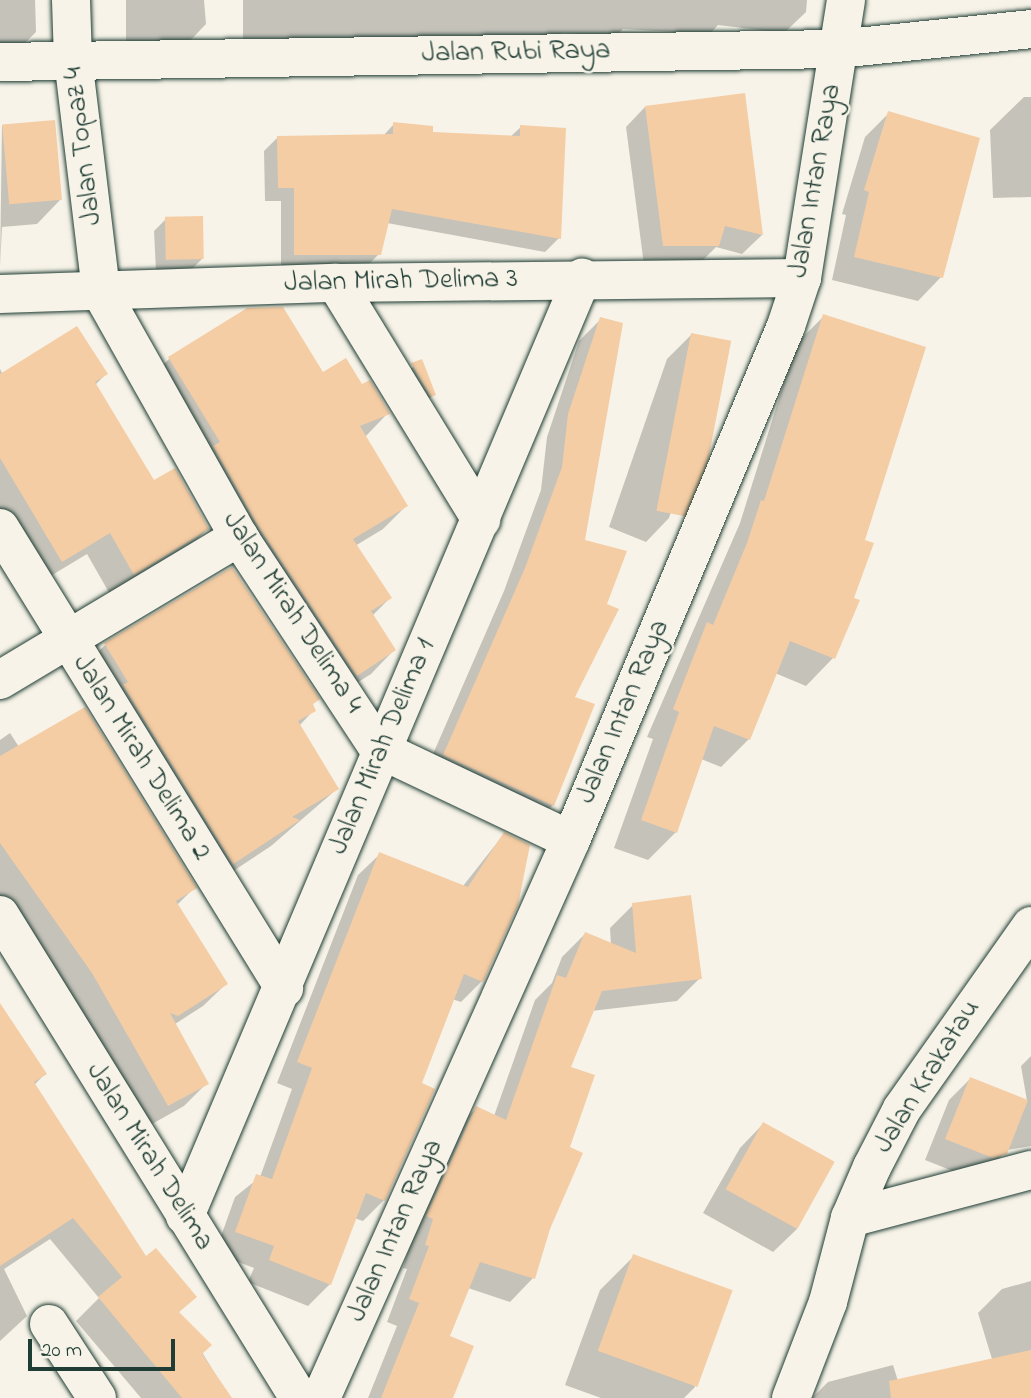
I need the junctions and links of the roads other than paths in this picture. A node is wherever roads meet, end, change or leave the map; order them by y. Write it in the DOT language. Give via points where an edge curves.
graph roads {
  1 [pos="71,0"];
  2 [pos="846,0"];
  3 [pos="1031,29"];
  4 [pos="838,49"];
  5 [pos="73,60"];
  6 [pos="0,62"];
  7 [pos="582,278"];
  8 [pos="802,278"];
  9 [pos="336,283"];
  10 [pos="101,292"];
  11 [pos="0,294"];
  12 [pos="481,520"];
  13 [pos="0,528"];
  14 [pos="239,537"];
  15 [pos="67,638"];
  16 [pos="0,680"];
  17 [pos="379,749"];
  18 [pos="571,840"];
  19 [pos="0,915"];
  20 [pos="1031,926"];
  21 [pos="284,988"];
  22 [pos="1031,1170"];
  23 [pos="185,1216"];
  24 [pos="850,1217"];
  25 [pos="49,1324"];
  26 [pos="97,1398"];
  27 [pos="299,1398"];
  28 [pos="321,1398"];
  29 [pos="791,1398"];
  1 -- 5 [label="street, Jalan Topaz 4"];
  2 -- 4 [label="street, Jalan Intan Raya"];
  3 -- 4 [label="street, Jalan Rubi Raya"];
  4 -- 5 [label="street, Jalan Rubi Raya"];
  4 -- 8 [label="street, Jalan Intan Raya"];
  5 -- 6 [label="street, Jalan Rubi Raya"];
  5 -- 10 [label="street, Jalan Topaz 4"];
  7 -- 8 [label="street, Jalan Mirah Delima 3"];
  7 -- 9 [label="street, Jalan Mirah Delima 3"];
  7 -- 12 [label="street, Jalan Mirah Delima 1"];
  8 -- 18 [label="street, Jalan Intan Raya"];
  9 -- 10 [label="street, Jalan Mirah Delima 3"];
  9 -- 12 [label="street"];
  10 -- 11 [label="street, Jalan Mirah Delima 3"];
  10 -- 14 [label="street, Jalan Mirah Delima 4"];
  12 -- 17 [label="street, Jalan Mirah Delima 1"];
  13 -- 15 [label="street, Jalan Mirah Delima 2"];
  14 -- 15 [label="street"];
  14 -- 17 [label="street, Jalan Mirah Delima 4"];
  15 -- 16 [label="street"];
  15 -- 21 [label="street, Jalan Mirah Delima 2"];
  17 -- 18 [label="street"];
  17 -- 21 [label="street, Jalan Mirah Delima 1"];
  18 -- 28 [label="street, Jalan Intan Raya"];
  19 -- 23 [label="street, Jalan Mirah Delima"];
  20 -- 24 [label="street, Jalan Krakatau" via="902,1108"];
  21 -- 23 [label="street, Jalan Mirah Delima 1"];
  22 -- 24 [label="street"];
  23 -- 27 [label="street, Jalan Mirah Delima"];
  24 -- 29 [label="street, Jalan Krakatau" via="828,1302"];
  25 -- 26 [label="street"];
}
